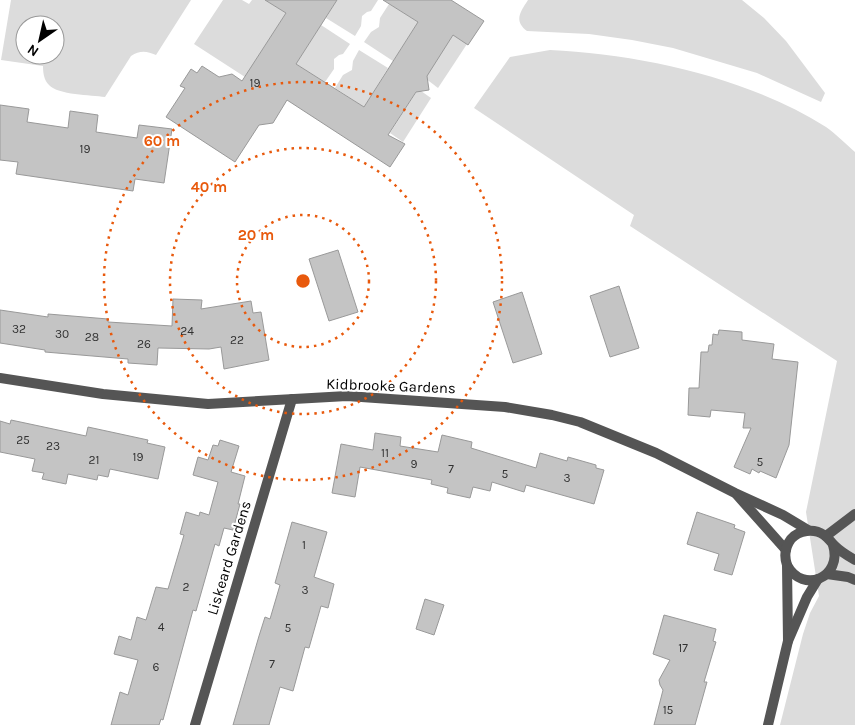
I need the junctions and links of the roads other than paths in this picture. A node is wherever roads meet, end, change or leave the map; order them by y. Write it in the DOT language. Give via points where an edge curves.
graph roads {
  1 [pos="0,378"];
  2 [pos="292,399"];
  3 [pos="734,493"];
  4 [pos="855,514"];
  5 [pos="808,530"];
  6 [pos="826,536"];
  7 [pos="833,545"];
  8 [pos="786,550"];
  9 [pos="855,560"];
  10 [pos="787,565"];
  11 [pos="822,577"];
  12 [pos="855,580"];
  13 [pos="788,640"];
  14 [pos="195,725"];
  15 [pos="768,725"];
  1 -- 2 [label="street, Kidbrooke Gardens" via="103,394 208,404"];
  2 -- 3 [label="street, Kidbrooke Gardens" via="346,396 397,399 505,407 552,415 580,422 656,452"];
  2 -- 14 [label="street, Liskeard Gardens"];
  3 -- 5 [label="street, Kidbrooke Gardens"];
  3 -- 8 [label="street"];
  4 -- 6 [label="street"];
  5 -- 6 [label="street"];
  5 -- 8 [label="street" via="793,536"];
  6 -- 7 [label="street"];
  7 -- 9 [label="street"];
  7 -- 11 [label="street" via="835,561"];
  8 -- 10 [label="street"];
  10 -- 11 [label="street" via="802,579"];
  10 -- 13 [label="street"];
  11 -- 12 [label="street"];
  11 -- 13 [label="street" via="806,597"];
  13 -- 15 [label="street"];
}
